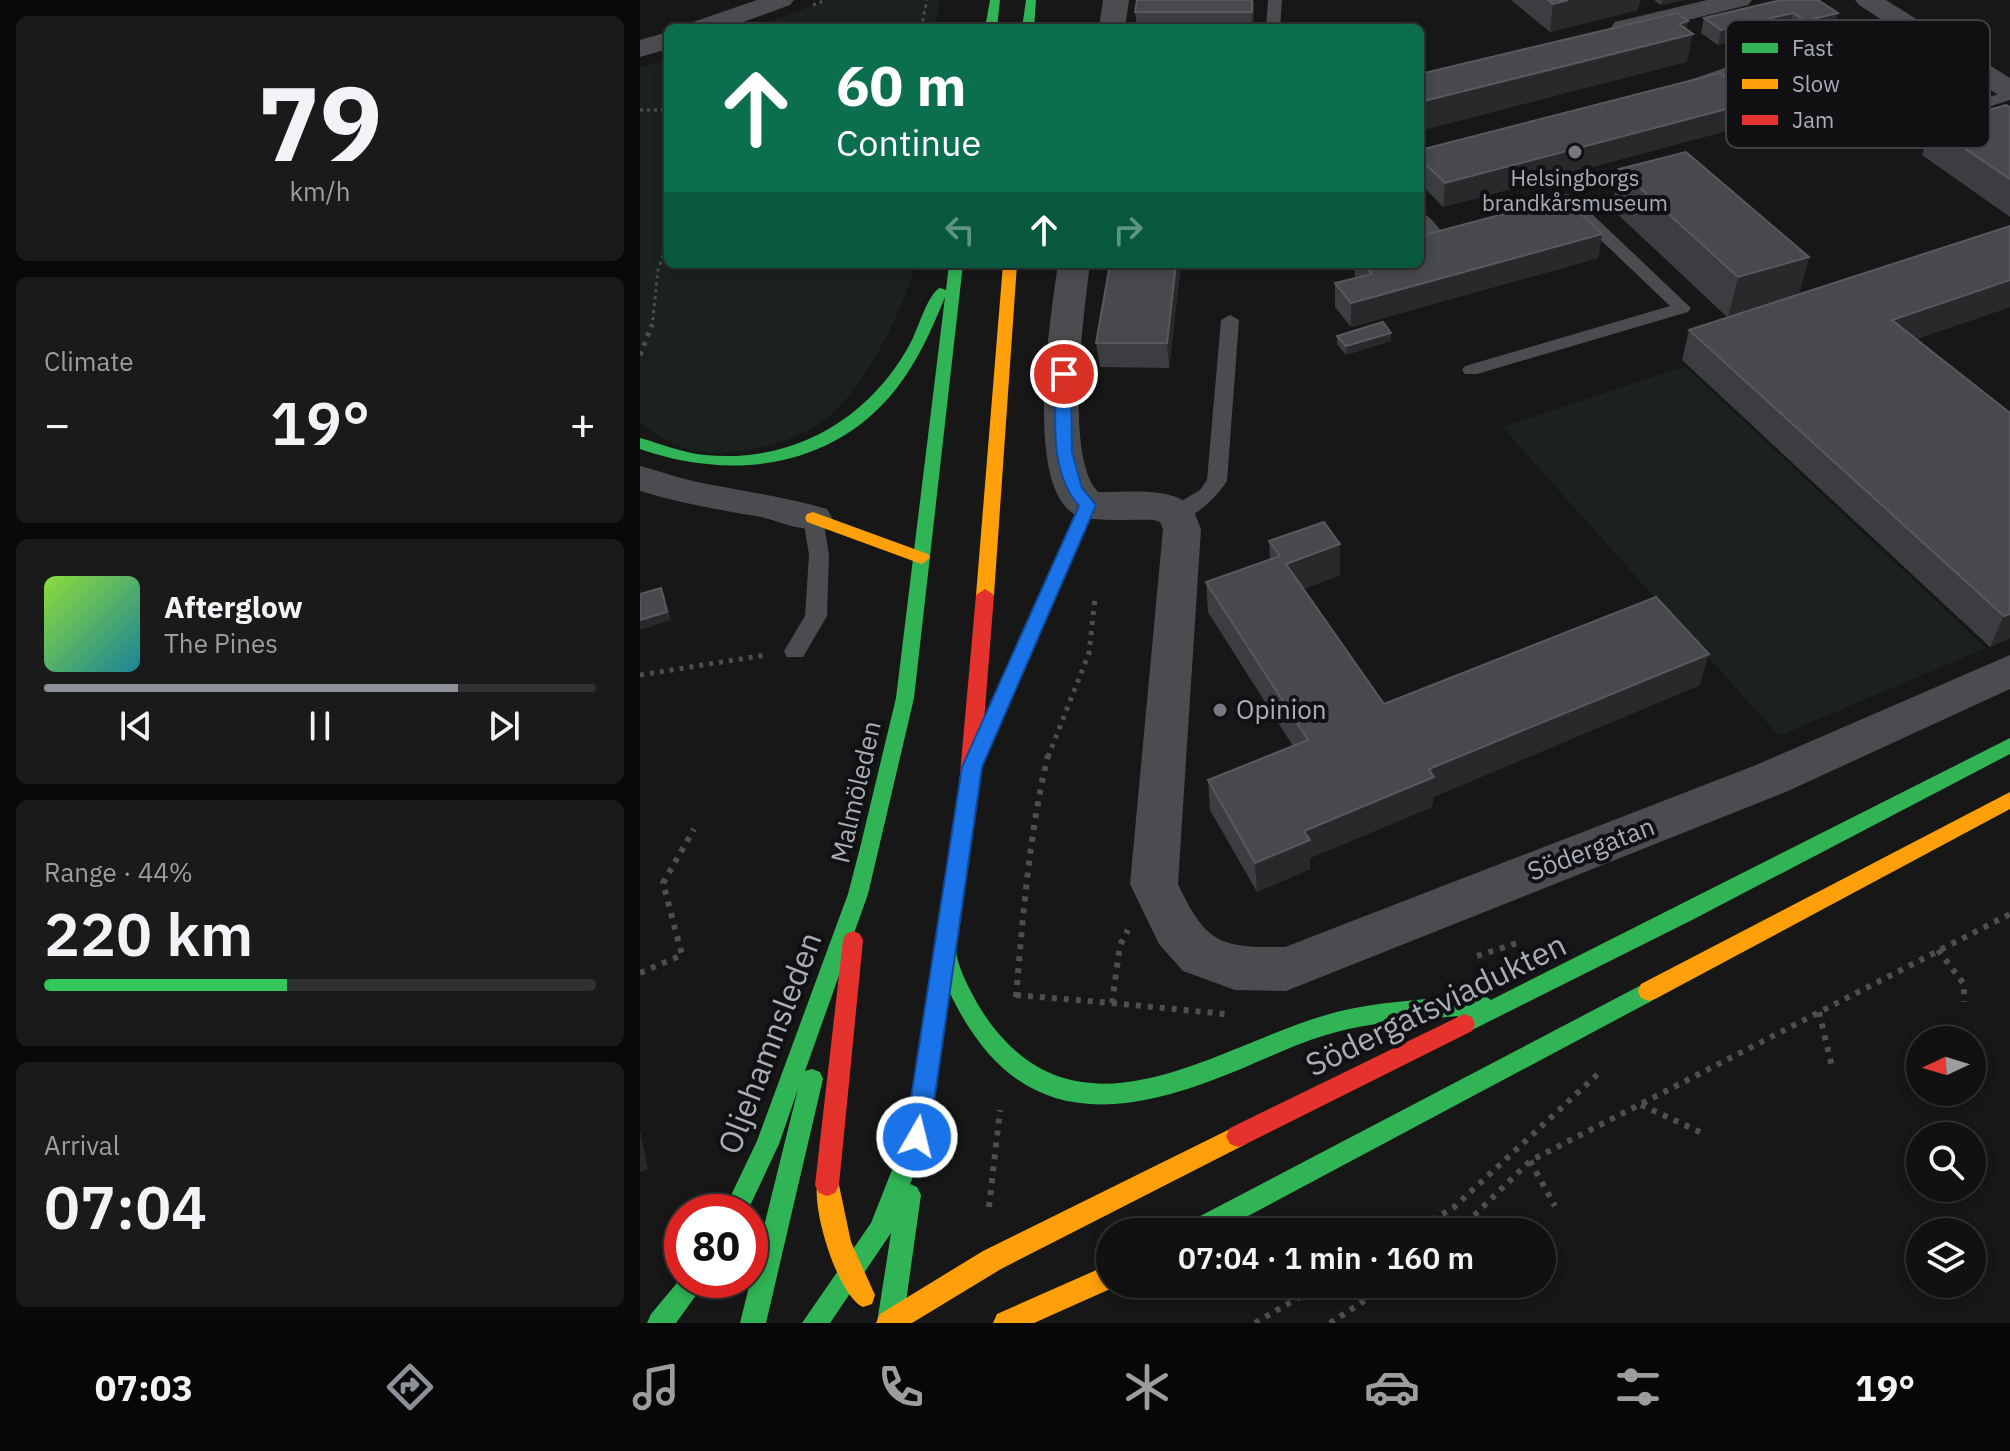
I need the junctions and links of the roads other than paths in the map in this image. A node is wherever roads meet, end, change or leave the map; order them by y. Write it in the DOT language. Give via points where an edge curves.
graph roads {
  1 [pos="781,0"];
  2 [pos="995,0"];
  3 [pos="1031,0"];
  4 [pos="1116,0"];
  5 [pos="1275,0"];
  6 [pos="1739,0"];
  7 [pos="1868,0"];
  8 [pos="1899,20"];
  9 [pos="713,24"];
  10 [pos="992,24"];
  11 [pos="1028,24"];
  12 [pos="1113,24"];
  13 [pos="1273,24"];
  14 [pos="1602,33"];
  15 [pos="664,41"];
  16 [pos="640,49"];
  17 [pos="1726,73"];
  18 [pos="1990,79"];
  19 [pos="1681,84"];
  20 [pos="2010,92"];
  21 [pos="1990,99"];
  22 [pos="1523,211"];
  23 [pos="951,268"];
  24 [pos="953,268"];
  25 [pos="1010,268"];
  26 [pos="1074,268"];
  27 [pos="1230,320"];
  28 [pos="1471,370"];
  29 [pos="640,443"];
  30 [pos="640,478"];
  31 [pos="1088,505"];
  32 [pos="1175,514"];
  33 [pos="813,518"];
  34 [pos="922,558"];
  35 [pos="795,651"];
  36 [pos="2010,671"];
  37 [pos="2010,745"];
  38 [pos="972,767"];
  39 [pos="2010,800"];
  40 [pos="858,894"];
  41 [pos="944,948"];
  42 [pos="1513,1000"];
  43 [pos="917,1137"];
  44 [pos="743,1194"];
  45 [pos="1220,1218"];
  46 [pos="850,1274"];
  47 [pos="1096,1284"];
  48 [pos="1096,1292"];
  49 [pos="680,1298"];
  50 [pos="1074,1313"];
  51 [pos="660,1323"];
  52 [pos="753,1323"];
  53 [pos="815,1323"];
  54 [pos="891,1323"];
  55 [pos="1006,1323"];
  1 -- 9 [label="street"];
  2 -- 10 [label="main road"];
  3 -- 11 [label="main road"];
  4 -- 12 [label="street"];
  5 -- 13 [label="lane"];
  6 -- 14 [label="street"];
  7 -- 8 [label="street"];
  15 -- 16 [label="street"];
  17 -- 19 [label="lane"];
  18 -- 20 [label="street"];
  20 -- 21 [label="lane"];
  22 -- 28 [label="lane" via="1567,199 1682,308"];
  23 -- 29 [label="main road" via="923,336 896,379 857,419 811,443 743,463 688,462"];
  24 -- 34 [label="main road, Malmöleden"];
  25 -- 38 [label="main road"];
  26 -- 31 [label="street" via="1064,348 1064,452 1074,489"];
  27 -- 32 [label="lane" via="1217,481 1207,495"];
  30 -- 33 [label="street"];
  31 -- 32 [label="street" via="1159,507"];
  31 -- 38 [label="main road"];
  32 -- 36 [label="street, Södergatan" via="1182,529 1154,884 1173,929 1200,958 1244,971 1286,969 1772,778"];
  33 -- 34 [label="main road"];
  33 -- 35 [label="lane" via="819,555 816,616"];
  34 -- 40 [label="main road, Malmöleden" via="905,698"];
  37 -- 42 [label="main road, Södergatsviadukten"];
  38 -- 41 [label="main road"];
  39 -- 45 [label="main road"];
  40 -- 44 [label="main road, Oljehamnsleden" via="767,1144"];
  40 -- 46 [label="main road" via="827,1185 834,1234"];
  40 -- 52 [label="main road, Malmöleden"];
  41 -- 42 [label="main road" via="968,1017 1005,1064 1056,1089 1087,1093 1134,1092 1176,1083 1343,1020"];
  41 -- 43 [label="main road"];
  42 -- 54 [label="main road, Södergatsviadukten" via="992,1260"];
  43 -- 46 [label="main road" via="880,1231"];
  43 -- 54 [label="main road"];
  46 -- 53 [label="main road"];
  46 -- 54 [label="main road"];
  47 -- 55 [label="main road"];
  48 -- 50 [label="main road"];
  49 -- 51 [label="main road"];
}
